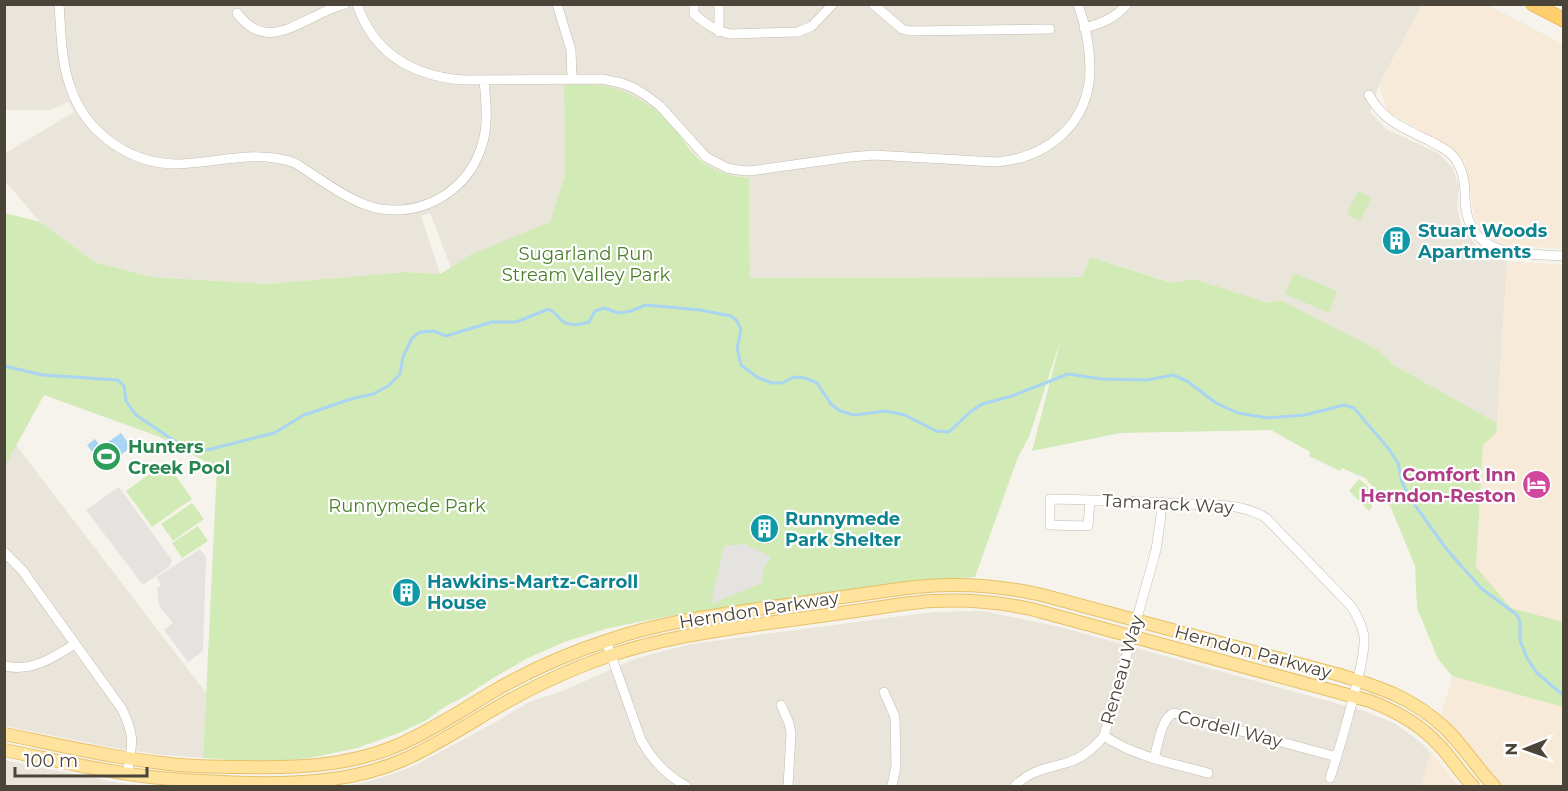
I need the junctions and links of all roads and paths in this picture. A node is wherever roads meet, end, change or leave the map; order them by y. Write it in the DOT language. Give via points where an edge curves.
graph roads {
  1 [pos="59,4"];
  2 [pos="345,4"];
  3 [pos="357,4"];
  4 [pos="557,4"];
  5 [pos="694,4"];
  6 [pos="719,4"];
  7 [pos="833,4"];
  8 [pos="873,4"];
  9 [pos="1078,4"];
  10 [pos="1127,4"];
  11 [pos="1533,4"];
  12 [pos="237,13"];
  13 [pos="1563,20"];
  14 [pos="1084,28"];
  15 [pos="1050,29"];
  16 [pos="720,32"];
  17 [pos="572,79"];
  18 [pos="484,80"];
  19 [pos="1369,95"];
  20 [pos="1563,256"];
  21 [pos="1090,500"];
  22 [pos="1161,502"];
  23 [pos="4,552"];
  24 [pos="1137,621"];
  25 [pos="1132,636"];
  26 [pos="606,641"];
  27 [pos="75,644"];
  28 [pos="611,655"];
  29 [pos="4,666"];
  30 [pos="1358,681"];
  31 [pos="885,692"];
  32 [pos="1355,697"];
  33 [pos="781,705"];
  34 [pos="4,734"];
  35 [pos="1104,736"];
  36 [pos="4,750"];
  37 [pos="1337,757"];
  38 [pos="130,758"];
  39 [pos="1154,759"];
  40 [pos="1208,773"];
  41 [pos="127,774"];
  42 [pos="1330,778"];
  43 [pos="686,786"];
  44 [pos="788,786"];
  45 [pos="891,786"];
  46 [pos="1015,786"];
  47 [pos="1473,786"];
  48 [pos="1494,786"];
  1 -- 18 [label="street" via="72,92 82,113 116,146 162,163 256,156 284,159 354,200 381,209 409,209 436,201 460,184 477,160 485,134"];
  2 -- 12 [label="street" via="291,28 267,33 258,31"];
  3 -- 18 [label="street" via="369,30 404,64 446,79"];
  4 -- 17 [label="street" via="571,50"];
  5 -- 16 [label="street" via="694,14"];
  6 -- 16 [label="street"];
  7 -- 16 [label="street" via="812,26 798,32"];
  8 -- 15 [label="street" via="902,29 910,31"];
  9 -- 14 [label="street"];
  10 -- 14 [label="street" via="1104,22"];
  11 -- 13 [label="highway"];
  14 -- 17 [label="street" via="1090,69 1080,111 1063,134 1039,152 996,162 874,155 750,171 727,168 706,157 660,106 634,88 607,80"];
  17 -- 18 [label="street"];
  19 -- 20 [label="street" via="1383,115 1443,148 1456,160 1463,177 1467,220 1485,243 1501,250"];
  21 -- 21 [label="street, Tamarack Way" via="1050,499 1050,525 1088,526"];
  21 -- 22 [label="street, Tamarack Way"];
  22 -- 24 [label="street, Reneau Way" via="1156,550"];
  22 -- 30 [label="street, Tamarack Way" via="1235,507 1266,518 1354,610 1364,640"];
  23 -- 27 [label="street" via="22,570"];
  24 -- 25 [label="street, Reneau Way"];
  24 -- 26 [label="main road, Herndon Parkway" via="1016,590 930,585 685,620"];
  24 -- 30 [label="main road, Herndon Parkway"];
  25 -- 28 [label="main road, Herndon Parkway" via="1015,605 935,600 687,635"];
  25 -- 32 [label="main road, Herndon Parkway"];
  25 -- 35 [label="street, Reneau Way"];
  26 -- 28 [label="street"];
  26 -- 38 [label="main road, Herndon Parkway" via="516,679 423,734 363,757 285,768 191,766"];
  27 -- 29 [label="street" via="35,666"];
  27 -- 38 [label="street" via="125,714 132,731"];
  28 -- 41 [label="main road, Herndon Parkway" via="499,706 430,748 368,771 322,781 273,783"];
  28 -- 43 [label="street" via="641,740 659,766"];
  30 -- 32 [label="street, Tamarack Way"];
  30 -- 48 [label="main road, Herndon Parkway" via="1388,690 1423,710 1447,730"];
  31 -- 45 [label="street" via="895,717 896,766"];
  32 -- 37 [label="street, Tamarack Way"];
  32 -- 47 [label="main road, Herndon Parkway" via="1414,723 1439,745"];
  33 -- 44 [label="street" via="791,734"];
  34 -- 38 [label="main road, Herndon Parkway"];
  35 -- 39 [label="street" via="1129,751"];
  35 -- 46 [label="street, Reneau Way" via="1080,757 1040,769"];
  36 -- 41 [label="main road, Herndon Parkway"];
  37 -- 39 [label="street, Cordell Way" via="1174,713 1164,722"];
  37 -- 42 [label="street, Tamarack Way"];
  38 -- 41 [label="street"];
  39 -- 40 [label="street"];
}
